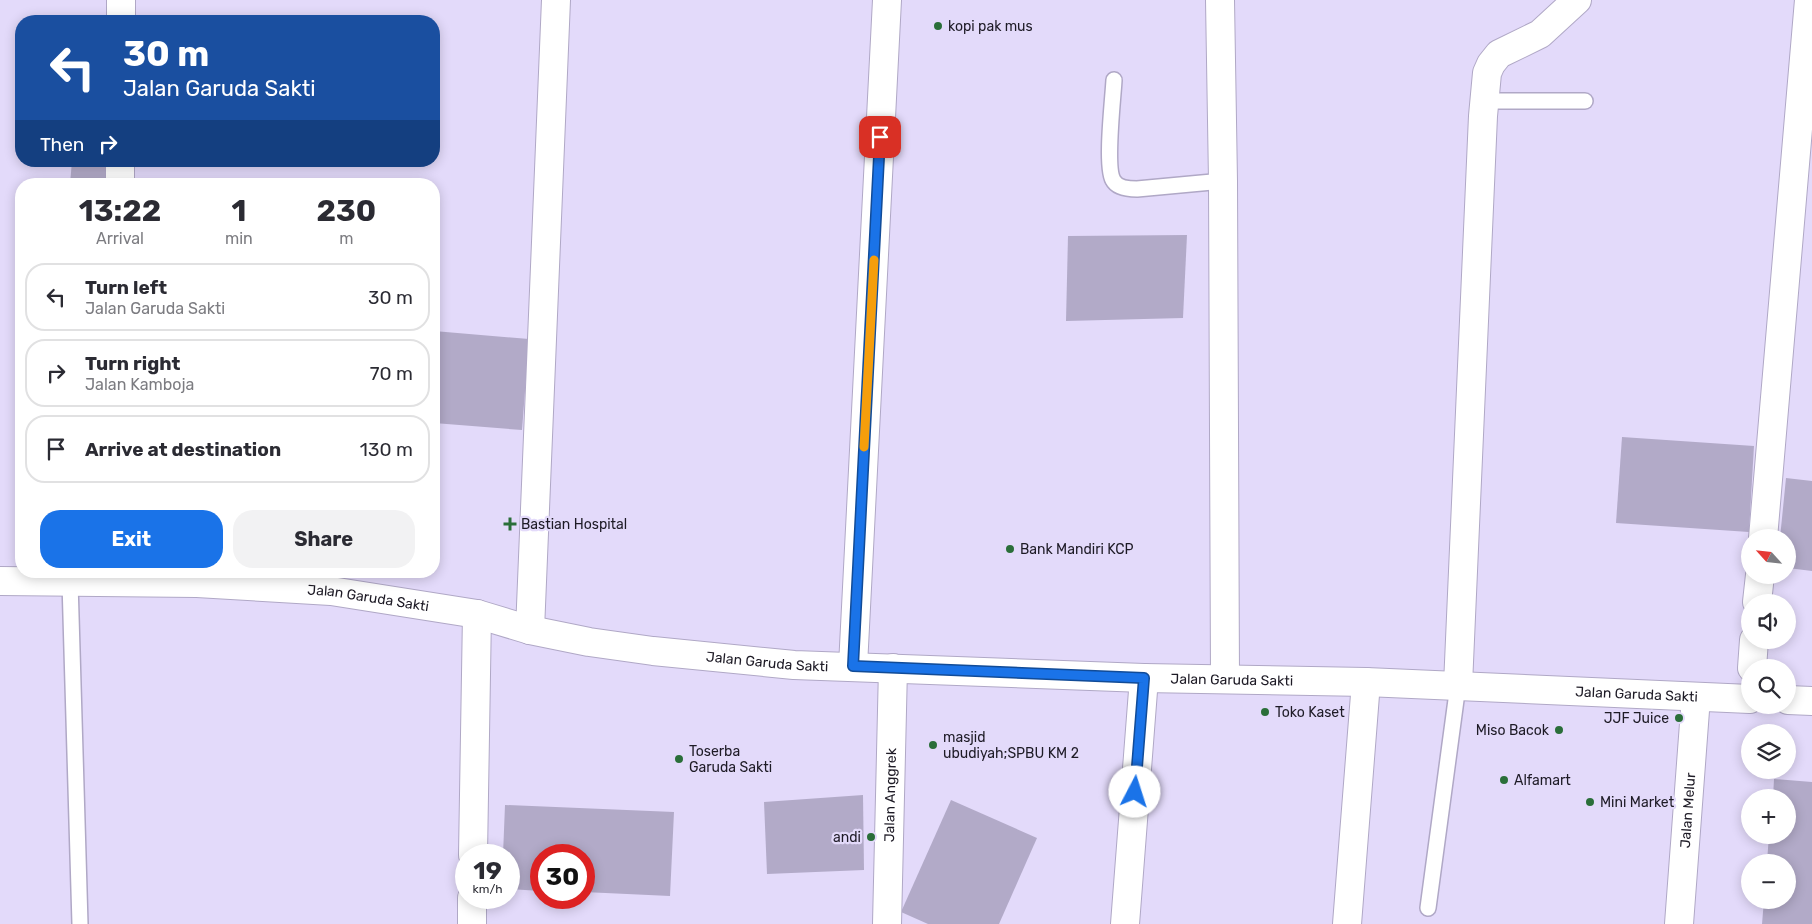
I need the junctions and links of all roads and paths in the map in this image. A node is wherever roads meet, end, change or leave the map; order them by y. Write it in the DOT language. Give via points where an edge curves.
graph roads {
  1 [pos="121,0"];
  2 [pos="556,0"];
  3 [pos="887,0"];
  4 [pos="1220,0"];
  5 [pos="1577,0"];
  6 [pos="1809,0"];
  7 [pos="121,15"];
  8 [pos="1114,80"];
  9 [pos="1485,101"];
  10 [pos="1585,102"];
  11 [pos="1224,181"];
  12 [pos="1764,529"];
  13 [pos="95,578"];
  14 [pos="132,578"];
  15 [pos="0,581"];
  16 [pos="70,582"];
  17 [pos="477,614"];
  18 [pos="530,630"];
  19 [pos="853,666"];
  20 [pos="893,668"];
  21 [pos="1144,678"];
  22 [pos="1225,679"];
  23 [pos="1366,682"];
  24 [pos="1458,685"];
  25 [pos="1741,695"];
  26 [pos="1696,697"];
  27 [pos="1796,700"];
  28 [pos="1812,701"];
  29 [pos="473,844"];
  30 [pos="1428,908"];
  31 [pos="472,909"];
  32 [pos="80,924"];
  33 [pos="472,924"];
  34 [pos="887,924"];
  35 [pos="1125,924"];
  36 [pos="1347,924"];
  37 [pos="1679,924"];
  1 -- 7 [label="main road"];
  2 -- 18 [label="main road"];
  3 -- 19 [label="main road"];
  4 -- 11 [label="main road"];
  5 -- 9 [label="main road" via="1540,34 1499,54 1488,73"];
  6 -- 12 [label="main road"];
  8 -- 11 [label="lane" via="1110,157 1112,179 1116,184 1126,189 1137,189"];
  9 -- 10 [label="lane"];
  9 -- 24 [label="main road"];
  11 -- 22 [label="main road"];
  13 -- 16 [label="main road, Jalan Garuda Sakti"];
  14 -- 17 [label="main road, Jalan Garuda Sakti" via="331,591"];
  15 -- 16 [label="main road, Jalan Garuda Sakti"];
  16 -- 32 [label="lane"];
  17 -- 18 [label="main road, Jalan Garuda Sakti"];
  17 -- 29 [label="main road"];
  18 -- 19 [label="main road, Jalan Garuda Sakti" via="662,652 794,665"];
  19 -- 20 [label="main road, Jalan Garuda Sakti"];
  20 -- 21 [label="main road, Jalan Garuda Sakti"];
  20 -- 34 [label="main road, Jalan Anggrek"];
  21 -- 22 [label="main road, Jalan Garuda Sakti"];
  21 -- 35 [label="main road"];
  22 -- 23 [label="main road, Jalan Garuda Sakti"];
  23 -- 24 [label="main road, Jalan Garuda Sakti"];
  23 -- 36 [label="main road"];
  24 -- 26 [label="main road, Jalan Garuda Sakti"];
  24 -- 30 [label="lane"];
  25 -- 26 [label="main road, Jalan Garuda Sakti"];
  26 -- 37 [label="main road, Jalan Melur"];
  27 -- 28 [label="main road"];
  31 -- 33 [label="main road"];
}
